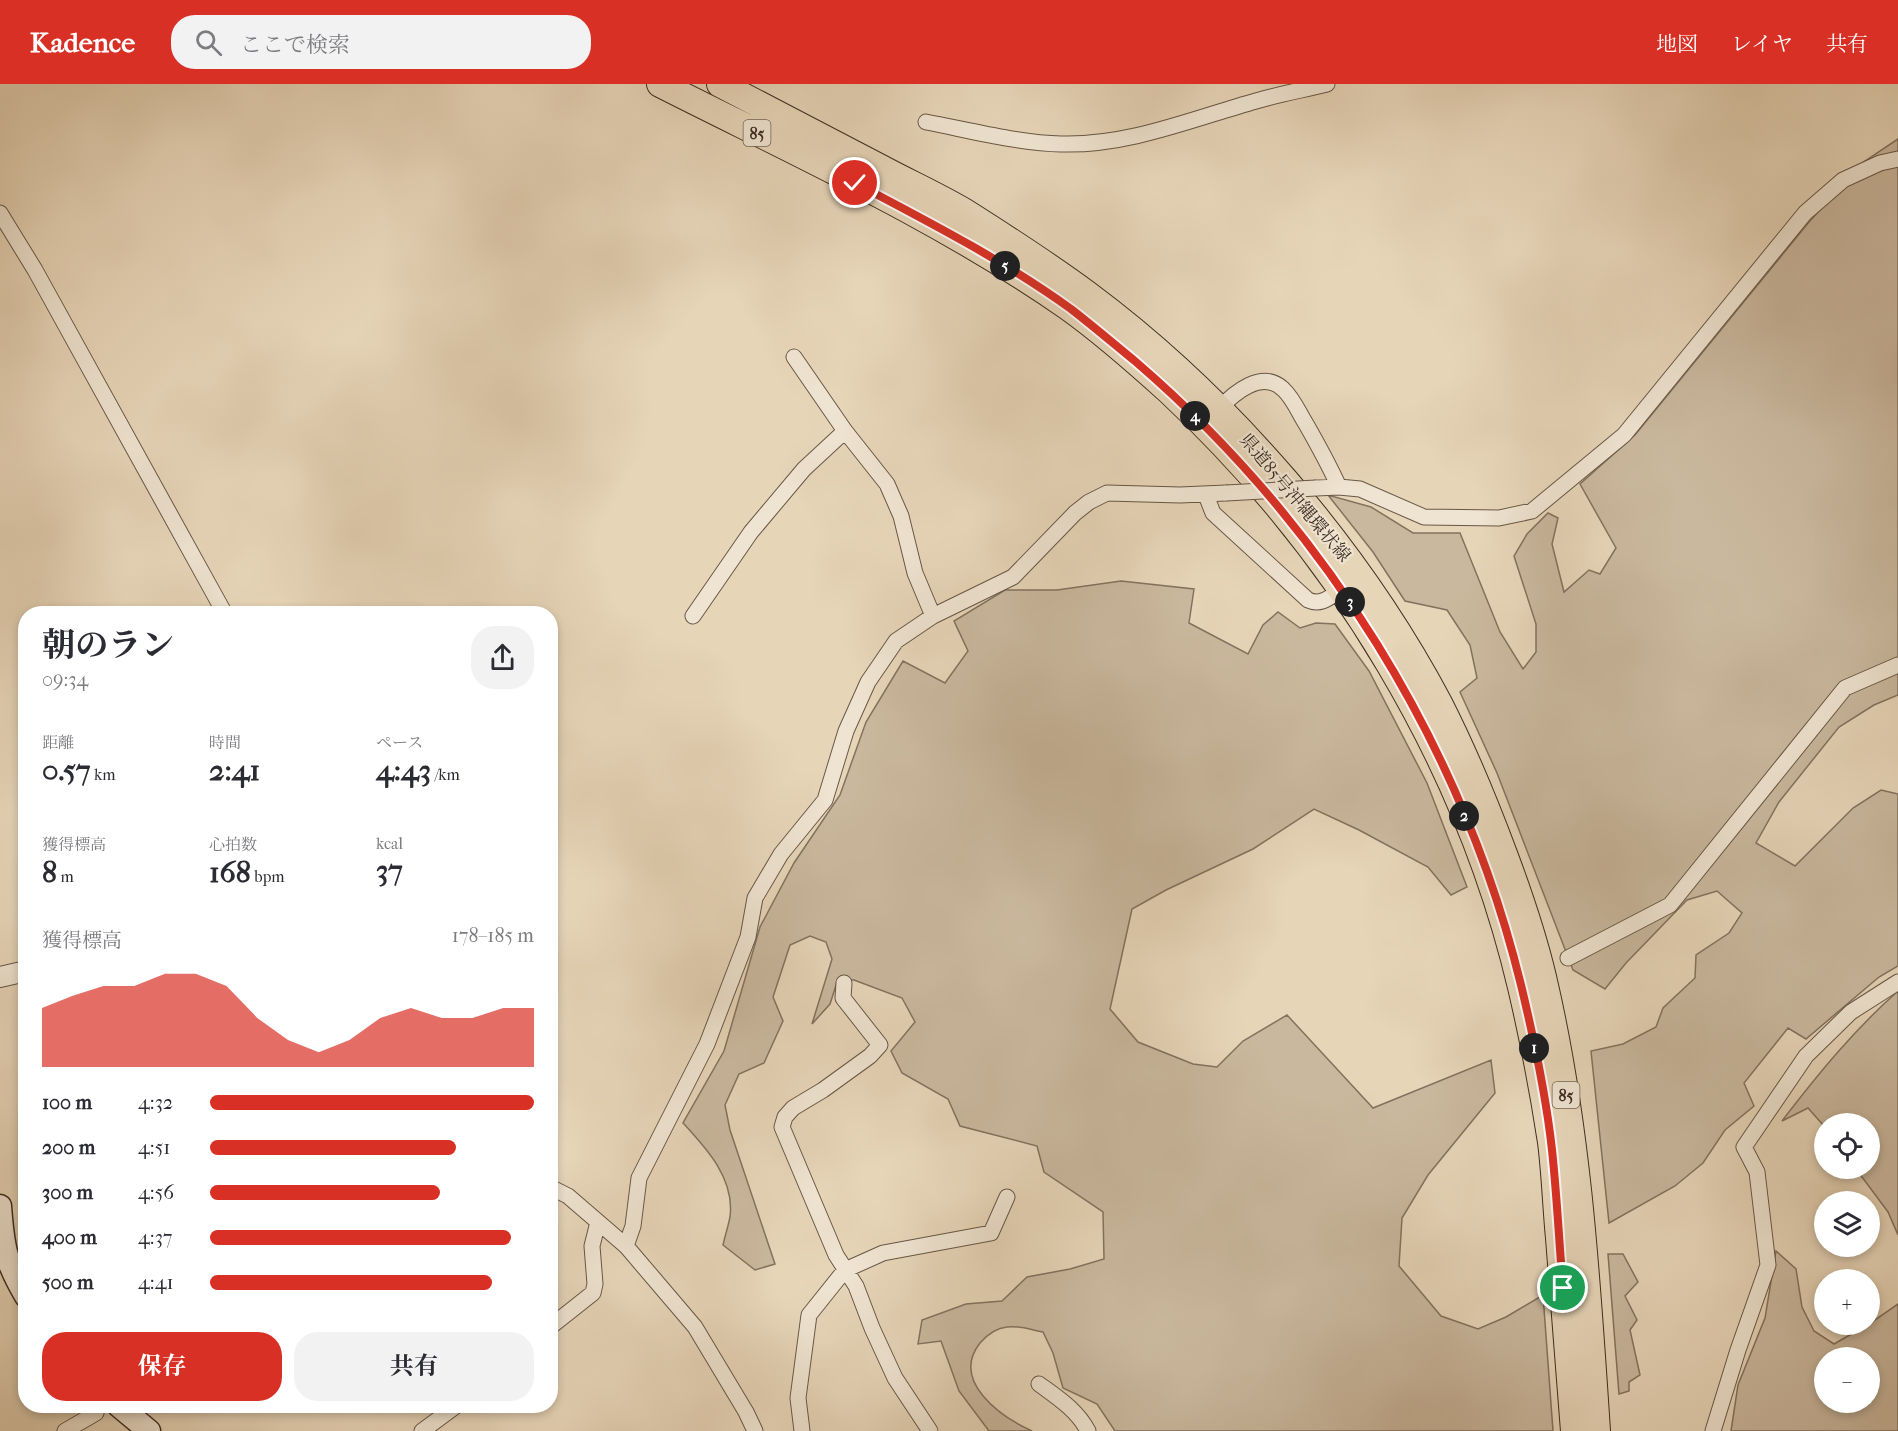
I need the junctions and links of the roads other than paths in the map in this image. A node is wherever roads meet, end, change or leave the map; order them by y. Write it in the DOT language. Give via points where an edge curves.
graph roads {
  1 [pos="660,84"];
  2 [pos="720,84"];
  3 [pos="1327,84"];
  4 [pos="926,122"];
  5 [pos="1898,159"];
  6 [pos="0,213"];
  7 [pos="794,357"];
  8 [pos="1211,401"];
  9 [pos="845,431"];
  10 [pos="1339,487"];
  11 [pos="1206,495"];
  12 [pos="1341,590"];
  13 [pos="221,606"];
  14 [pos="693,616"];
  15 [pos="933,616"];
  16 [pos="1898,665"];
  17 [pos="1568,958"];
  18 [pos="18,972"];
  19 [pos="0,977"];
  20 [pos="1898,982"];
  21 [pos="844,983"];
  22 [pos="558,1191"];
  23 [pos="1007,1197"];
  24 [pos="0,1206"];
  25 [pos="598,1222"];
  26 [pos="626,1246"];
  27 [pos="845,1270"];
  28 [pos="18,1278"];
  29 [pos="558,1321"];
  30 [pos="1039,1384"];
  31 [pos="96,1413"];
  32 [pos="126,1413"];
  33 [pos="446,1413"];
  34 [pos="141,1428"];
  35 [pos="65,1431"];
  36 [pos="422,1431"];
  37 [pos="755,1431"];
  38 [pos="802,1431"];
  39 [pos="930,1431"];
  40 [pos="1089,1431"];
  41 [pos="1574,1431"];
  42 [pos="1597,1431"];
  43 [pos="1713,1431"];
  1 -- 12 [label="main road, 県道85号沖縄環状線 / 85" via="952,234 1071,310 1175,398 1249,472"];
  2 -- 8 [label="main road, 県道85号沖縄環状線 / 85" via="962,211 1085,293 1157,350"];
  3 -- 4 [label="street" via="1125,138 1063,144"];
  5 -- 10 [label="street" via="1843,180 1805,213 1624,435 1532,511 1499,518 1424,517 1360,489"];
  6 -- 13 [label="street"];
  7 -- 9 [label="street"];
  8 -- 10 [label="street" via="1258,382 1283,387"];
  8 -- 42 [label="main road, 県道85号沖縄環状線 / 85" via="1314,516 1390,621 1432,692 1472,772 1524,907 1543,974 1574,1141"];
  9 -- 14 [label="street" via="804,469 759,523"];
  9 -- 15 [label="street" via="887,484"];
  10 -- 11 [label="street, bridge"];
  11 -- 12 [label="street" via="1213,513 1308,600 1321,602"];
  11 -- 15 [label="street" via="1107,494 1075,513 1013,577"];
  12 -- 41 [label="main road, 県道85号沖縄環状線 / 85" via="1418,715 1450,781 1502,915 1521,986 1551,1146"];
  15 -- 26 [label="street" via="896,641 868,682 846,731 825,800 781,854 755,898 748,938 707,1044 639,1178 633,1226"];
  16 -- 17 [label="street" via="1845,688 1670,905"];
  18 -- 19 [label="street"];
  20 -- 43 [label="street" via="1851,1012 1806,1056 1744,1147 1757,1172 1768,1264"];
  21 -- 27 [label="street" via="843,998 880,1045 870,1056 793,1108 782,1127"];
  22 -- 25 [label="street"];
  23 -- 27 [label="street" via="991,1233 883,1253"];
  24 -- 28 [label="main road" via="5,1253"];
  25 -- 26 [label="street"];
  25 -- 29 [label="street" via="592,1246 593,1293"];
  26 -- 37 [label="street" via="695,1327"];
  27 -- 38 [label="street" via="809,1315 798,1398"];
  27 -- 39 [label="street" via="856,1286 895,1378"];
  30 -- 40 [label="street" via="1068,1405"];
  31 -- 35 [label="street"];
  32 -- 34 [label="main road"];
  33 -- 36 [label="street"];
}
